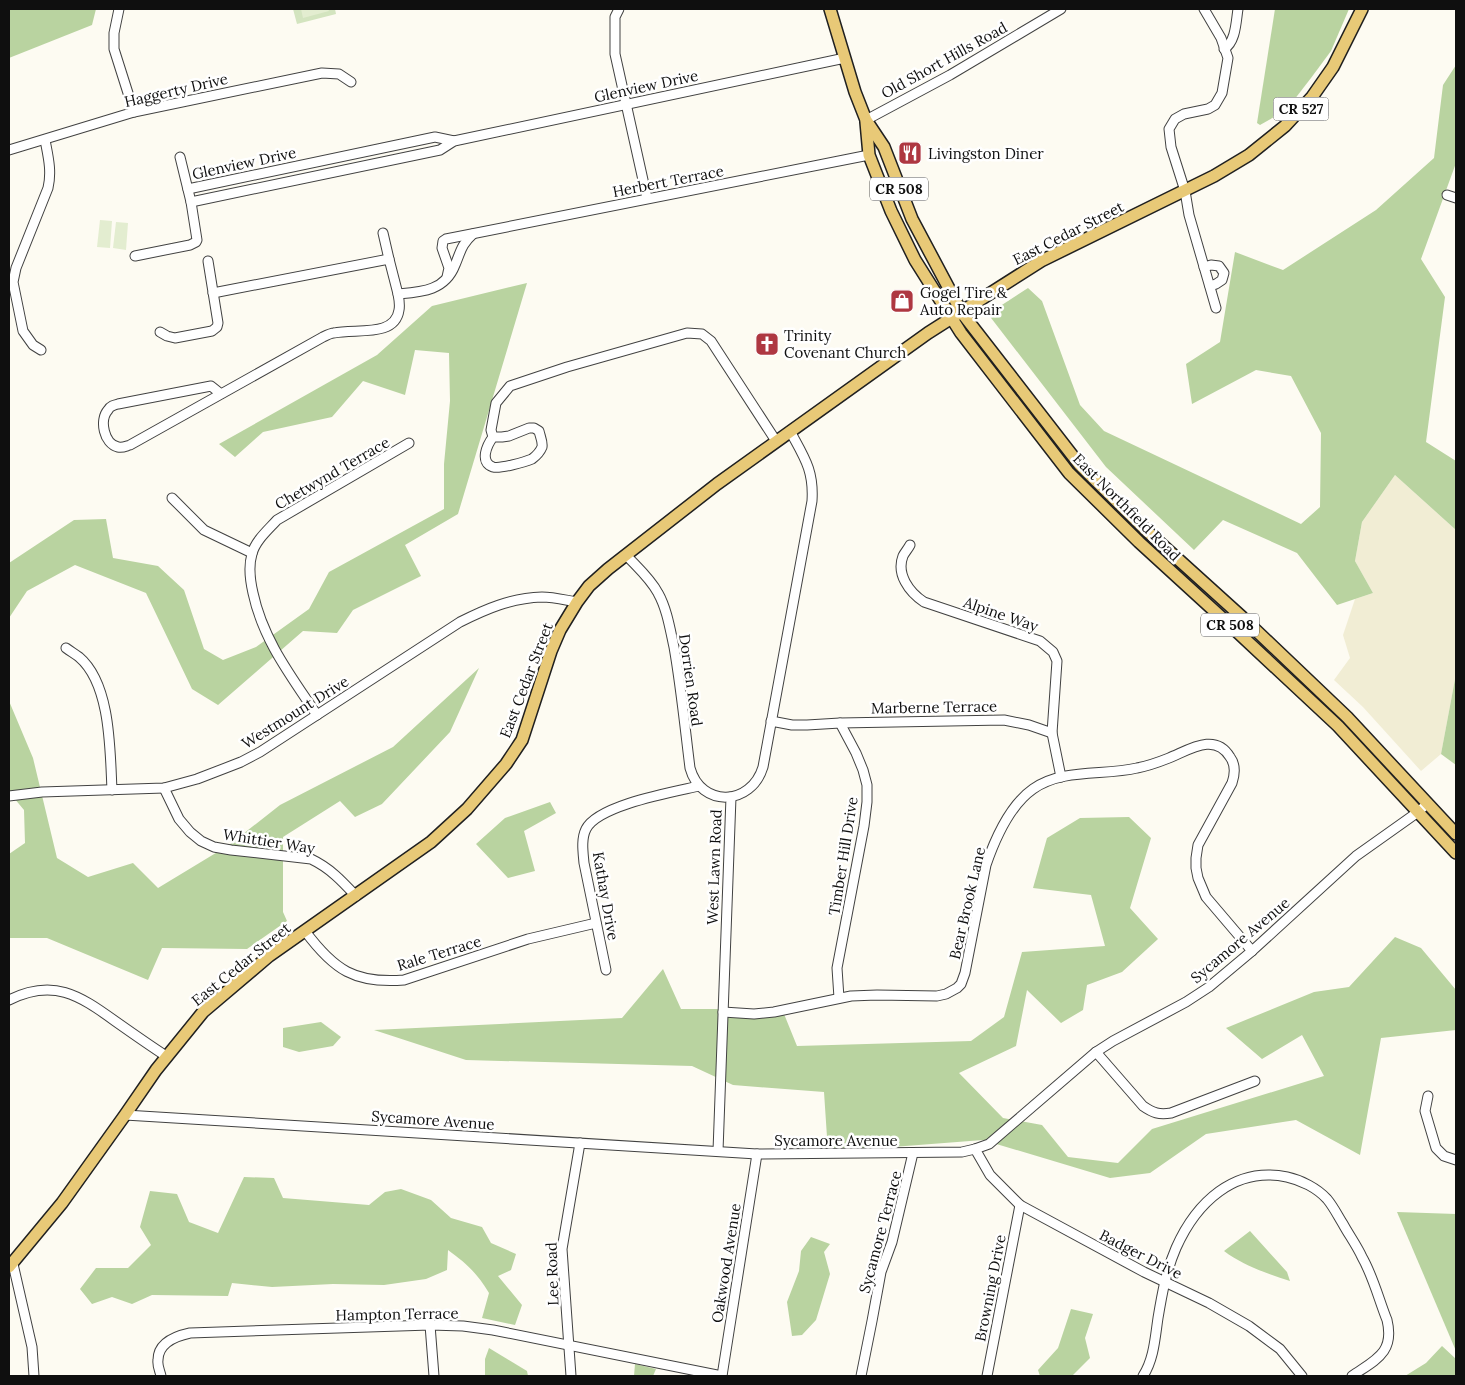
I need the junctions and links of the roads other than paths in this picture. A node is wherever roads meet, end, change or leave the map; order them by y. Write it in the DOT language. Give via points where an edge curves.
graph roads {
  1 [pos="119,9"];
  2 [pos="619,9"];
  3 [pos="830,9"];
  4 [pos="1061,9"];
  5 [pos="1204,9"];
  6 [pos="1238,9"];
  7 [pos="1362,9"];
  8 [pos="1224,49"];
  9 [pos="845,58"];
  10 [pos="351,82"];
  11 [pos="626,104"];
  12 [pos="134,112"];
  13 [pos="866,120"];
  14 [pos="45,140"];
  15 [pos="454,141"];
  16 [pos="9,150"];
  17 [pos="870,156"];
  18 [pos="180,157"];
  19 [pos="188,189"];
  20 [pos="1185,191"];
  21 [pos="1447,194"];
  22 [pos="647,198"];
  23 [pos="1456,198"];
  24 [pos="903,199"];
  25 [pos="191,202"];
  26 [pos="383,233"];
  27 [pos="473,234"];
  28 [pos="135,256"];
  29 [pos="389,259"];
  30 [pos="208,261"];
  31 [pos="1204,267"];
  32 [pos="447,277"];
  33 [pos="1210,286"];
  34 [pos="213,293"];
  35 [pos="398,294"];
  36 [pos="1216,308"];
  37 [pos="962,312"];
  38 [pos="951,319"];
  39 [pos="160,332"];
  40 [pos="41,350"];
  41 [pos="221,394"];
  42 [pos="790,431"];
  43 [pos="493,437"];
  44 [pos="776,441"];
  45 [pos="410,443"];
  46 [pos="1096,481"];
  47 [pos="1086,490"];
  48 [pos="172,498"];
  49 [pos="910,545"];
  50 [pos="252,553"];
  51 [pos="626,555"];
  52 [pos="1178,560"];
  53 [pos="1169,570"];
  54 [pos="577,602"];
  55 [pos="1264,638"];
  56 [pos="66,648"];
  57 [pos="1256,648"];
  58 [pos="317,715"];
  59 [pos="1347,717"];
  60 [pos="771,721"];
  61 [pos="840,723"];
  62 [pos="1338,726"];
  63 [pos="1052,733"];
  64 [pos="1060,777"];
  65 [pos="699,786"];
  66 [pos="164,788"];
  67 [pos="112,790"];
  68 [pos="9,796"];
  69 [pos="731,797"];
  70 [pos="1428,802"];
  71 [pos="1418,812"];
  72 [pos="1456,834"];
  73 [pos="1456,853"];
  74 [pos="356,896"];
  75 [pos="596,924"];
  76 [pos="305,931"];
  77 [pos="1252,951"];
  78 [pos="606,970"];
  79 [pos="839,998"];
  80 [pos="9,1000"];
  81 [pos="723,1012"];
  82 [pos="1096,1052"];
  83 [pos="166,1056"];
  84 [pos="1255,1081"];
  85 [pos="1428,1096"];
  86 [pos="125,1115"];
  87 [pos="580,1143"];
  88 [pos="975,1150"];
  89 [pos="718,1151"];
  90 [pos="757,1154"];
  91 [pos="913,1154"];
  92 [pos="1456,1160"];
  93 [pos="1020,1205"];
  94 [pos="12,1260"];
  95 [pos="1164,1281"];
  96 [pos="430,1324"];
  97 [pos="569,1345"];
  98 [pos="34,1376"];
  99 [pos="161,1376"];
  100 [pos="434,1376"];
  101 [pos="571,1376"];
  102 [pos="722,1376"];
  103 [pos="861,1376"];
  104 [pos="987,1376"];
  105 [pos="1143,1376"];
  106 [pos="1302,1376"];
  107 [pos="1352,1376"];
  1 -- 12 [label="street" via="114,49"];
  2 -- 11 [label="street" via="614,54"];
  3 -- 9 [label="main road, CR 508"];
  4 -- 13 [label="street, Old Short Hills Road"];
  5 -- 8 [label="street"];
  6 -- 8 [label="street" via="1233,36"];
  7 -- 20 [label="main road, East Cedar Street / CR 527" via="1333,67 1312,97 1285,126 1249,155"];
  8 -- 20 [label="street" via="1228,58 1222,93 1215,105 1184,114 1169,128 1171,147"];
  9 -- 11 [label="street, Glenview Drive"];
  9 -- 13 [label="main road, East Northfield Road / CR 508"];
  10 -- 12 [label="street, Haggerty Drive" via="339,74 322,73"];
  11 -- 15 [label="street, Glenview Drive"];
  11 -- 22 [label="street"];
  12 -- 14 [label="street, Haggerty Drive"];
  13 -- 17 [label="main road, East Northfield Road / CR 508"];
  13 -- 24 [label="main road, East Northfield Road / CR 508" via="884,147"];
  14 -- 16 [label="street, Haggerty Drive"];
  14 -- 40 [label="street" via="50,180 16,268 14,282 23,331 32,345"];
  15 -- 19 [label="street, Glenview Drive" via="435,137"];
  15 -- 25 [label="street, Glenview Drive" via="440,150"];
  17 -- 22 [label="street, Herbert Terrace"];
  17 -- 24 [label="main road" via="880,156 895,195"];
  17 -- 38 [label="main road, East Northfield Road / CR 508" via="911,252"];
  18 -- 19 [label="street, Glenview Drive"];
  19 -- 25 [label="street, Glenview Drive"];
  20 -- 31 [label="street"];
  20 -- 37 [label="main road, East Cedar Street / CR 527" via="1041,261"];
  21 -- 23 [label="street"];
  22 -- 27 [label="street, Herbert Terrace"];
  24 -- 37 [label="main road, East Northfield Road / CR 508"];
  25 -- 28 [label="street, Glenview Drive" via="196,242 190,246"];
  26 -- 29 [label="street"];
  27 -- 32 [label="street" via="463,244"];
  27 -- 32 [label="street, Herbert Terrace" via="443,241"];
  29 -- 34 [label="street"];
  29 -- 35 [label="street"];
  30 -- 34 [label="street"];
  31 -- 33 [label="street"];
  31 -- 33 [label="street" via="1219,266 1224,273 1222,280"];
  32 -- 35 [label="street" via="440,285 428,290"];
  33 -- 36 [label="street"];
  34 -- 39 [label="street" via="218,323 215,329 175,338"];
  35 -- 41 [label="street" via="400,308 393,323 380,329 334,333 324,337"];
  37 -- 38 [label="main road, East Cedar Street / CR 527"];
  37 -- 46 [label="main road, East Northfield Road / CR 508" via="1079,464"];
  38 -- 42 [label="main road, East Cedar Street / CR 527"];
  38 -- 47 [label="main road, East Northfield Road / CR 508" via="1069,473"];
  41 -- 41 [label="street" via="124,447 111,443 104,430 105,414 118,404 211,386"];
  42 -- 44 [label="main road, East Cedar Street / CR 527"];
  42 -- 60 [label="street, West Lawn Road" via="806,460 813,486"];
  43 -- 43 [label="street" via="485,453 486,460 493,467 531,459 542,446 539,431 534,428"];
  43 -- 44 [label="street" via="491,430 496,403 510,386 687,333 702,334 711,341"];
  44 -- 51 [label="main road, East Cedar Street / CR 527"];
  45 -- 50 [label="street, Chetwynd Terrace" via="277,520"];
  46 -- 47 [label="main road"];
  46 -- 52 [label="main road, East Northfield Road / CR 508"];
  47 -- 53 [label="main road, East Northfield Road / CR 508"];
  48 -- 50 [label="street" via="204,530"];
  49 -- 63 [label="street, Alpine Way" via="902,568 903,578 915,596 924,602 1040,641 1053,652 1057,661"];
  50 -- 58 [label="street" via="250,576 266,634"];
  51 -- 54 [label="main road, East Cedar Street / CR 527" via="589,586"];
  51 -- 65 [label="street, Dorrien Road" via="651,582 663,604 678,671 690,768"];
  52 -- 53 [label="main road"];
  52 -- 55 [label="main road, East Northfield Road / CR 508"];
  53 -- 57 [label="main road, East Northfield Road / CR 508"];
  54 -- 58 [label="street, Westmount Drive" via="544,597 508,601 486,608"];
  54 -- 74 [label="main road, East Cedar Street / CR 527" via="551,651 522,740 506,764 467,809 431,842"];
  55 -- 57 [label="main road"];
  55 -- 59 [label="main road, East Northfield Road / CR 508"];
  56 -- 67 [label="street" via="92,672 104,702"];
  57 -- 62 [label="main road, East Northfield Road / CR 508"];
  58 -- 66 [label="street, Westmount Drive" via="241,762 197,780"];
  59 -- 62 [label="main road"];
  59 -- 70 [label="main road, East Northfield Road / CR 508"];
  60 -- 61 [label="street, Marberne Terrace" via="792,725"];
  60 -- 69 [label="street, West Lawn Road" via="760,775 752,788"];
  61 -- 63 [label="street, Marberne Terrace" via="1004,720"];
  61 -- 79 [label="street, Timber Hill Drive" via="863,770 867,802 838,968"];
  62 -- 71 [label="main road, East Northfield Road / CR 508"];
  63 -- 64 [label="street"];
  64 -- 77 [label="street, Bear Brook Lane" via="1138,768 1204,744 1216,745 1226,751 1234,766 1234,777 1198,845 1196,868 1206,897"];
  64 -- 79 [label="street, Bear Brook Lane" via="1044,782 1020,801 1000,832 986,866 964,979 957,988 936,996"];
  65 -- 69 [label="street" via="715,796"];
  65 -- 75 [label="street, Kathay Drive" via="621,806 594,820 586,829 582,849"];
  66 -- 67 [label="street, Westmount Drive"];
  66 -- 74 [label="street, Whittier Way" via="179,819 201,841 230,850 311,859 331,871"];
  67 -- 68 [label="street, Westmount Drive"];
  69 -- 81 [label="street, West Lawn Road"];
  70 -- 71 [label="street, Sycamore Avenue"];
  70 -- 72 [label="main road, East Northfield Road / CR 508"];
  71 -- 73 [label="main road, East Northfield Road / CR 508"];
  71 -- 77 [label="street, Sycamore Avenue" via="1356,856"];
  74 -- 76 [label="main road, East Cedar Street / CR 527"];
  75 -- 76 [label="street, Rale Terrace" via="528,939 404,980 386,982 344,971 323,954"];
  75 -- 78 [label="street, Kathay Drive"];
  76 -- 83 [label="main road, East Cedar Street / CR 527" via="269,956 203,1012"];
  77 -- 82 [label="street, Sycamore Avenue" via="1209,988"];
  79 -- 81 [label="street, Bear Brook Lane" via="774,1012"];
  80 -- 83 [label="street" via="34,990 71,994"];
  81 -- 89 [label="street, West Lawn Road"];
  82 -- 84 [label="street" via="1143,1106 1161,1114"];
  82 -- 88 [label="street, Sycamore Avenue" via="989,1144"];
  83 -- 86 [label="main road, East Cedar Street / CR 527"];
  85 -- 92 [label="street" via="1425,1111 1436,1148 1444,1156"];
  86 -- 87 [label="street, Sycamore Avenue"];
  86 -- 94 [label="main road, East Cedar Street / CR 527" via="62,1203"];
  87 -- 89 [label="street, Sycamore Avenue"];
  87 -- 97 [label="street, Lee Road" via="562,1248"];
  88 -- 91 [label="street, Sycamore Avenue"];
  88 -- 93 [label="street, Badger Drive" via="990,1175"];
  89 -- 90 [label="street, Sycamore Avenue"];
  90 -- 91 [label="street, Sycamore Avenue"];
  90 -- 102 [label="street, Oakwood Avenue"];
  91 -- 103 [label="street, Sycamore Terrace" via="892,1242 881,1272"];
  93 -- 95 [label="street, Badger Drive"];
  93 -- 104 [label="street, Browning Drive"];
  94 -- 98 [label="street, East Cedar Street / CR 527" via="32,1347"];
  95 -- 105 [label="street" via="1154,1348"];
  95 -- 106 [label="street, Badger Drive" via="1249,1326 1280,1349"];
  95 -- 107 [label="street" via="1185,1232 1206,1203 1223,1189 1247,1178 1264,1175 1307,1184 1328,1200 1363,1258 1390,1331 1388,1346 1380,1356"];
  96 -- 97 [label="street, Hampton Terrace" via="493,1330"];
  96 -- 99 [label="street, Hampton Terrace" via="190,1333 170,1340 162,1348 157,1358"];
  96 -- 100 [label="street"];
  97 -- 101 [label="street, Lee Road"];
  97 -- 102 [label="street, Hampton Terrace"];
}
